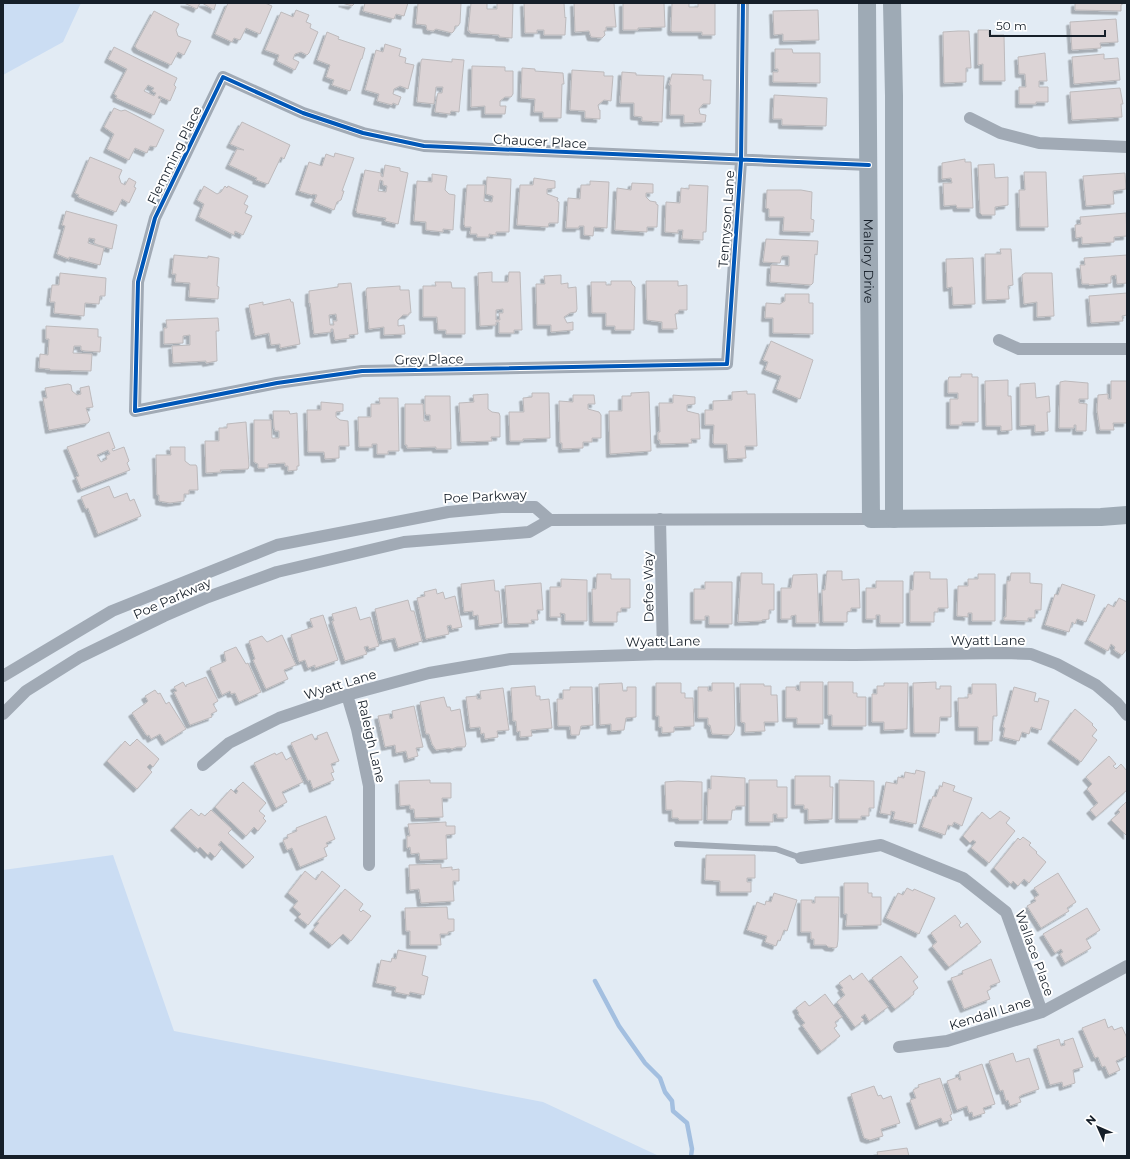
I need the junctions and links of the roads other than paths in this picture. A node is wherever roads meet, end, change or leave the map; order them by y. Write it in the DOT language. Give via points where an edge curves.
graph roads {
  1 [pos="743,3"];
  2 [pos="867,3"];
  3 [pos="892,3"];
  4 [pos="223,77"];
  5 [pos="970,118"];
  6 [pos="1127,147"];
  7 [pos="740,161"];
  8 [pos="869,165"];
  9 [pos="999,340"];
  10 [pos="1127,349"];
  11 [pos="727,364"];
  12 [pos="135,411"];
  13 [pos="1127,515"];
  14 [pos="660,519"];
  15 [pos="872,519"];
  16 [pos="894,519"];
  17 [pos="550,520"];
  18 [pos="663,654"];
  19 [pos="3,676"];
  20 [pos="347,695"];
  21 [pos="3,714"];
  22 [pos="1127,715"];
  23 [pos="203,765"];
  24 [pos="677,844"];
  25 [pos="801,858"];
  26 [pos="369,864"];
  27 [pos="1127,966"];
  28 [pos="1042,1012"];
  29 [pos="899,1047"];
  1 -- 7 [label="street, Tennyson Lane"];
  2 -- 8 [label="main road, Mallory Drive"];
  3 -- 16 [label="main road"];
  4 -- 7 [label="street, Chaucer Place" via="303,113 363,133 424,146"];
  4 -- 12 [label="street, Flemming Place" via="155,218 138,282"];
  5 -- 6 [label="street" via="1000,133 1039,142"];
  7 -- 8 [label="street, Chaucer Place"];
  7 -- 11 [label="street, Tennyson Lane"];
  8 -- 15 [label="main road, Mallory Drive"];
  9 -- 10 [label="street" via="1019,349"];
  11 -- 12 [label="street, Grey Place" via="362,371 277,383"];
  13 -- 16 [label="main road"];
  14 -- 15 [label="street"];
  14 -- 17 [label="street"];
  14 -- 18 [label="street, Defoe Way"];
  15 -- 16 [label="main road"];
  17 -- 19 [label="street, Poe Parkway" via="535,507 448,512 277,546 112,611"];
  17 -- 21 [label="street, Poe Parkway" via="529,532 404,542 277,572 164,616 80,657 26,691"];
  18 -- 20 [label="street, Wyatt Lane" via="511,659 429,673"];
  18 -- 22 [label="street, Wyatt Lane" via="1031,654 1057,664 1096,685"];
  20 -- 23 [label="street, Wyatt Lane" via="279,718 230,743"];
  20 -- 26 [label="street, Raleigh Lane" via="369,786"];
  24 -- 25 [label="lane" via="776,849"];
  25 -- 28 [label="street, Wallace Place" via="881,845 963,878 1006,912"];
  27 -- 28 [label="street, Kendall Lane"];
  28 -- 29 [label="street, Kendall Lane" via="947,1042"];
}
